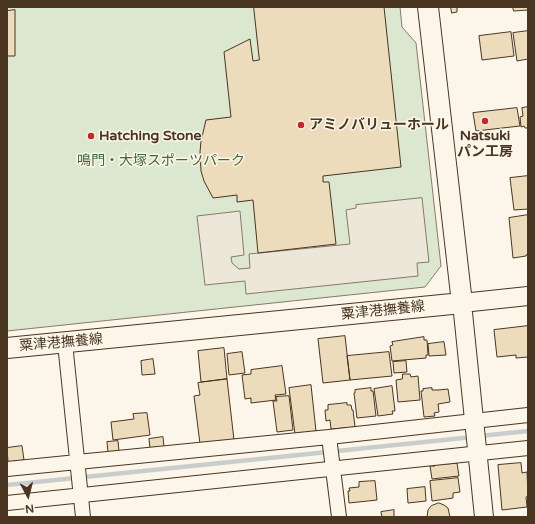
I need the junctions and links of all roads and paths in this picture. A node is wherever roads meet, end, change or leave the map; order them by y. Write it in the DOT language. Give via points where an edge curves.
graph roads {
  1 [pos="428,7"];
  2 [pos="528,296"];
  3 [pos="462,303"];
  4 [pos="64,343"];
  5 [pos="7,348"];
  6 [pos="528,415"];
  7 [pos="474,422"];
  8 [pos="329,439"];
  9 [pos="528,448"];
  10 [pos="477,452"];
  11 [pos="77,464"];
  12 [pos="333,467"];
  13 [pos="7,469"];
  14 [pos="80,493"];
  15 [pos="7,503"];
  16 [pos="82,517"];
  17 [pos="339,517"];
  18 [pos="484,517"];
  1 -- 3 [label="main road"];
  2 -- 3 [label="street"];
  3 -- 4 [label="main road, 粟津港撫養線"];
  3 -- 7 [label="street"];
  4 -- 5 [label="main road, 粟津港撫養線"];
  4 -- 11 [label="street"];
  6 -- 7 [label="street"];
  7 -- 8 [label="street"];
  7 -- 10 [label="street"];
  8 -- 11 [label="street"];
  8 -- 12 [label="street"];
  9 -- 10 [label="street"];
  10 -- 12 [label="street"];
  10 -- 18 [label="street"];
  11 -- 13 [label="street"];
  11 -- 14 [label="street"];
  12 -- 14 [label="street"];
  12 -- 17 [label="street"];
  14 -- 15 [label="street"];
  14 -- 16 [label="street"];
}
